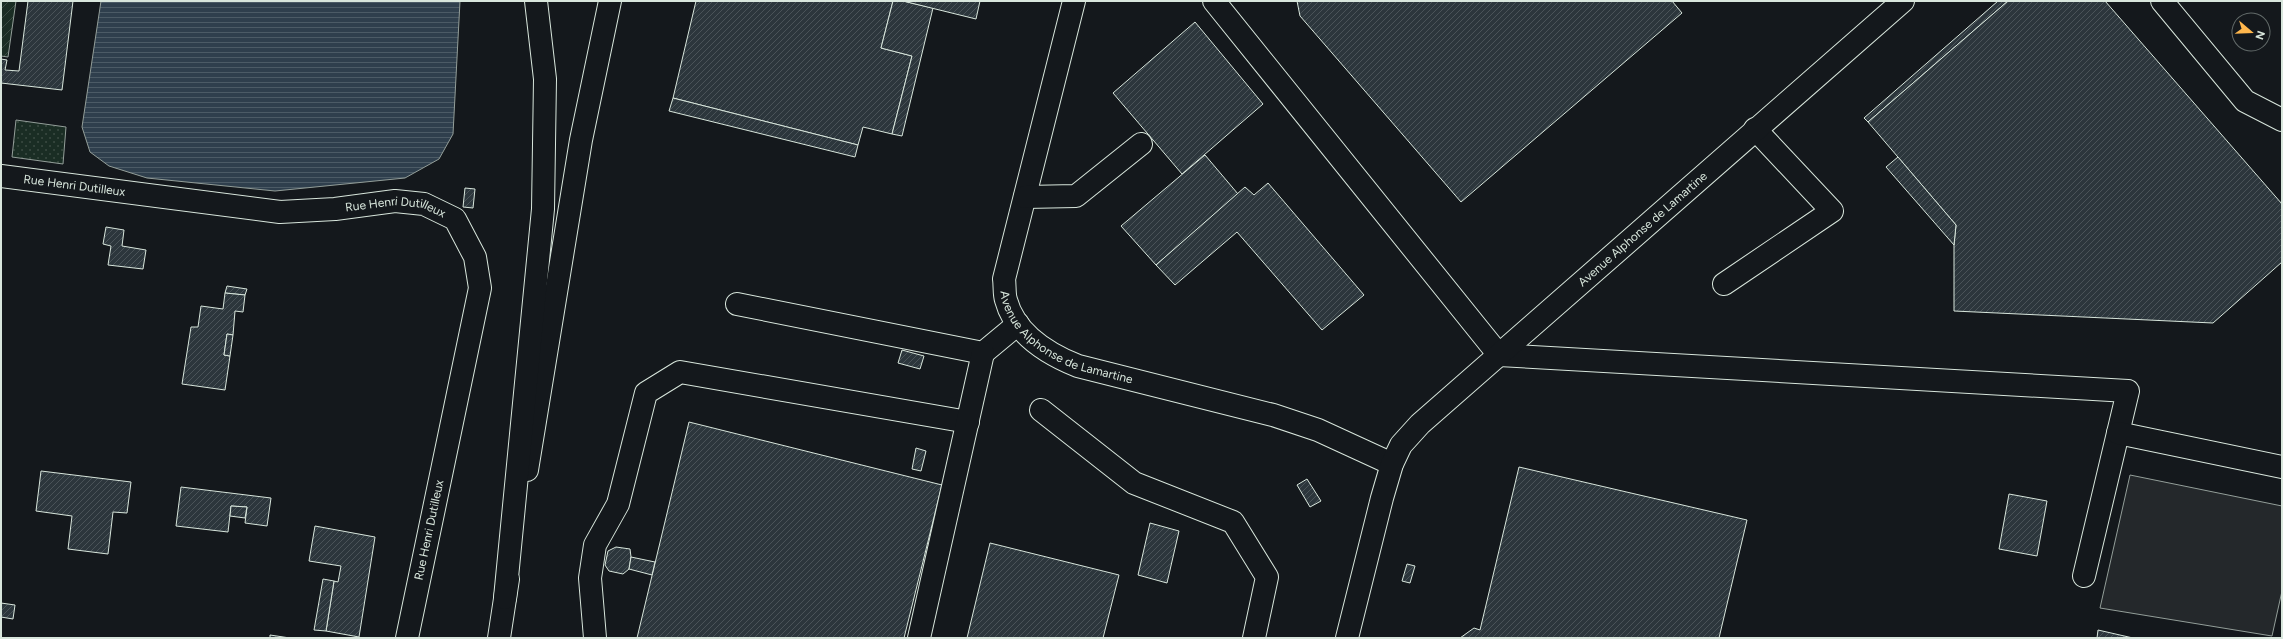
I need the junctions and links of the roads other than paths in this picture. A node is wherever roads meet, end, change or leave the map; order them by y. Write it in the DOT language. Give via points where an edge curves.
graph roads {
  1 [pos="536,1"];
  2 [pos="598,1"];
  3 [pos="610,1"];
  4 [pos="1074,1"];
  5 [pos="1214,1"];
  6 [pos="1903,1"];
  7 [pos="2162,1"];
  8 [pos="2282,120"];
  9 [pos="1755,130"];
  10 [pos="581,140"];
  11 [pos="1141,144"];
  12 [pos="1,176"];
  13 [pos="1025,197"];
  14 [pos="1724,284"];
  15 [pos="737,304"];
  16 [pos="1018,324"];
  17 [pos="983,353"];
  18 [pos="1498,355"];
  19 [pos="1041,410"];
  20 [pos="968,422"];
  21 [pos="2118,433"];
  22 [pos="1392,464"];
  23 [pos="2282,467"];
  24 [pos="2084,576"];
  25 [pos="505,598"];
  26 [pos="407,638"];
  27 [pos="499,638"];
  28 [pos="595,638"];
  29 [pos="919,638"];
  30 [pos="1254,638"];
  31 [pos="1347,638"];
  1 -- 25 [label="main road" via="545,79 543,209"];
  2 -- 10 [label="main road"];
  3 -- 10 [label="main road"];
  4 -- 13 [label="main road, Avenue Alphonse de Lamartine"];
  5 -- 18 [label="main road"];
  6 -- 9 [label="main road, Avenue Alphonse de Lamartine"];
  7 -- 8 [label="main road" via="2245,101"];
  9 -- 14 [label="main road" via="1832,211"];
  9 -- 18 [label="main road, Avenue Alphonse de Lamartine"];
  10 -- 25 [label="main road"];
  11 -- 13 [label="main road" via="1076,196"];
  12 -- 26 [label="main road, Rue Henri Dutilleux" via="280,212 335,209 395,201 424,204 455,219 476,257 480,288"];
  13 -- 16 [label="main road, Avenue Alphonse de Lamartine" via="1004,278 1006,300"];
  15 -- 17 [label="main road"];
  16 -- 17 [label="main road"];
  16 -- 22 [label="main road, Avenue Alphonse de Lamartine" via="1035,343 1051,354 1078,366 1273,415 1318,430"];
  17 -- 20 [label="main road"];
  18 -- 21 [label="main road" via="2128,391"];
  18 -- 22 [label="main road, Avenue Alphonse de Lamartine" via="1420,424 1401,445"];
  19 -- 30 [label="main road" via="1134,483 1233,522 1267,577"];
  20 -- 28 [label="main road" via="680,372 646,392 618,504 595,545 590,578"];
  20 -- 29 [label="main road"];
  21 -- 23 [label="main road"];
  21 -- 24 [label="main road"];
  22 -- 31 [label="main road, Avenue Alphonse de Lamartine"];
  25 -- 27 [label="main road"];
}
